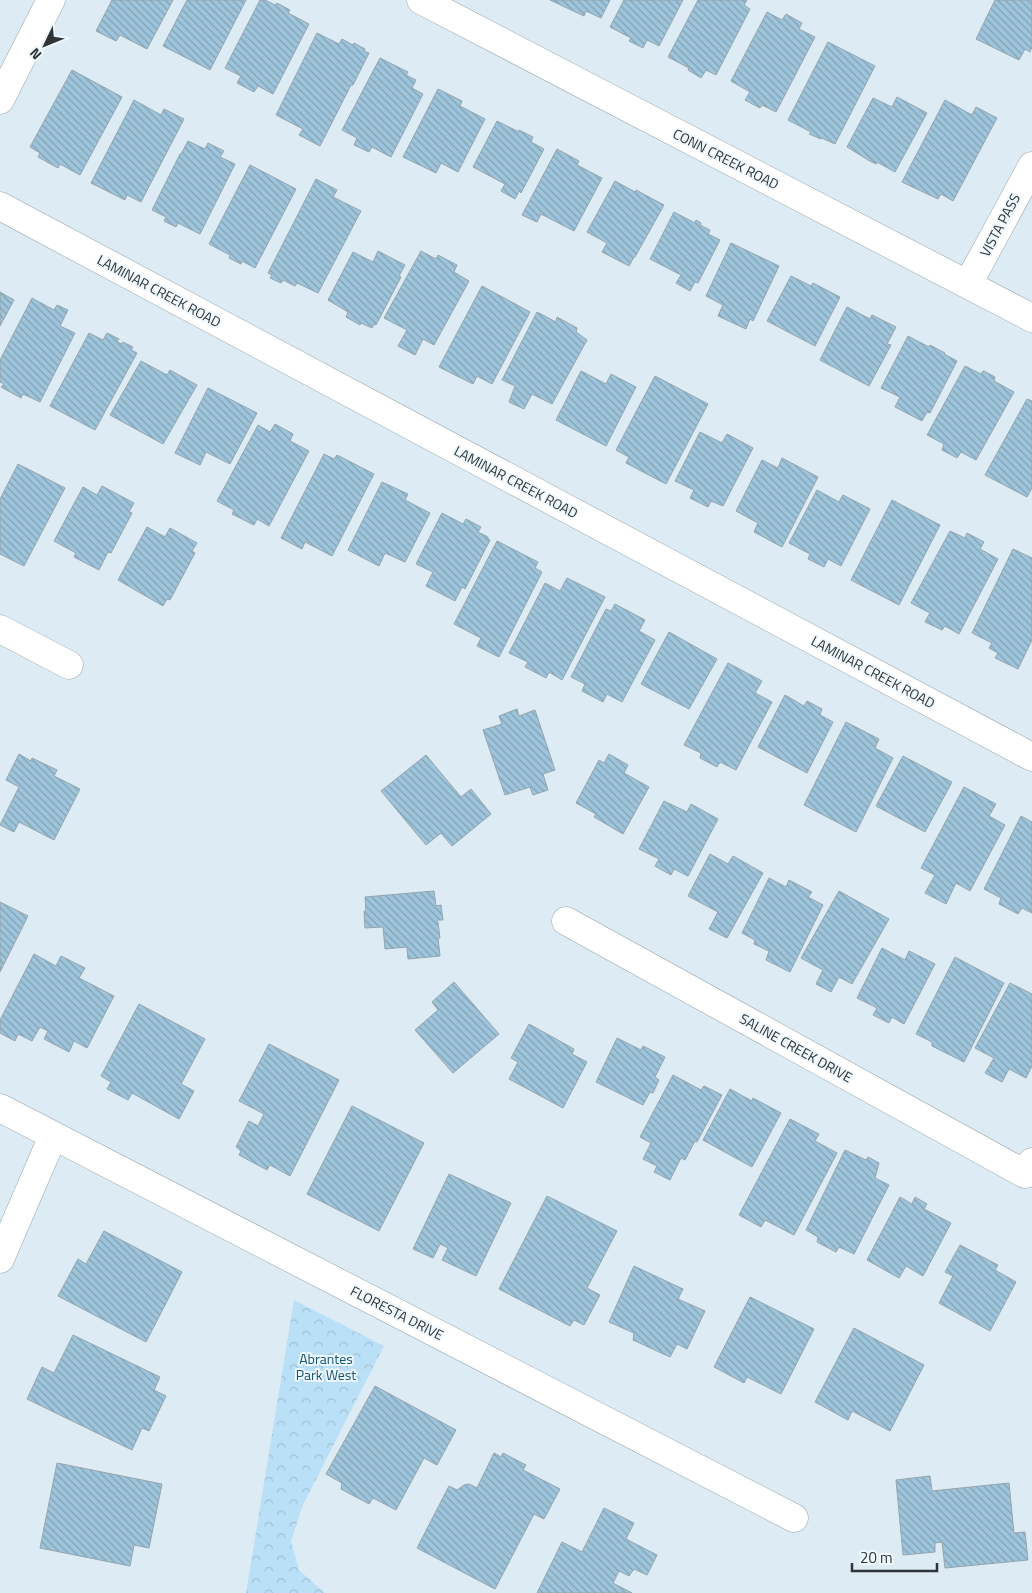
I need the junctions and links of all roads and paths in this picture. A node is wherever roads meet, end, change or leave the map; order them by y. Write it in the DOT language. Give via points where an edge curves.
graph roads {
  1 [pos="52,0"];
  2 [pos="421,0"];
  3 [pos="0,100"];
  4 [pos="1032,166"];
  5 [pos="0,206"];
  6 [pos="968,284"];
  7 [pos="1032,318"];
  8 [pos="0,629"];
  9 [pos="69,665"];
  10 [pos="1032,757"];
  11 [pos="566,921"];
  12 [pos="0,1108"];
  13 [pos="53,1136"];
  14 [pos="1029,1168"];
  15 [pos="0,1259"];
  16 [pos="794,1518"];
  1 -- 3 [label="street"];
  2 -- 6 [label="street, CONN CREEK ROAD"];
  4 -- 6 [label="street, VISTA PASS"];
  5 -- 10 [label="street, LAMINAR CREEK ROAD"];
  6 -- 7 [label="street, CONN CREEK ROAD"];
  8 -- 9 [label="street"];
  11 -- 14 [label="street, SALINE CREEK DRIVE"];
  12 -- 13 [label="street, FLORESTA DRIVE"];
  13 -- 15 [label="street"];
  13 -- 16 [label="street, FLORESTA DRIVE"];
}
